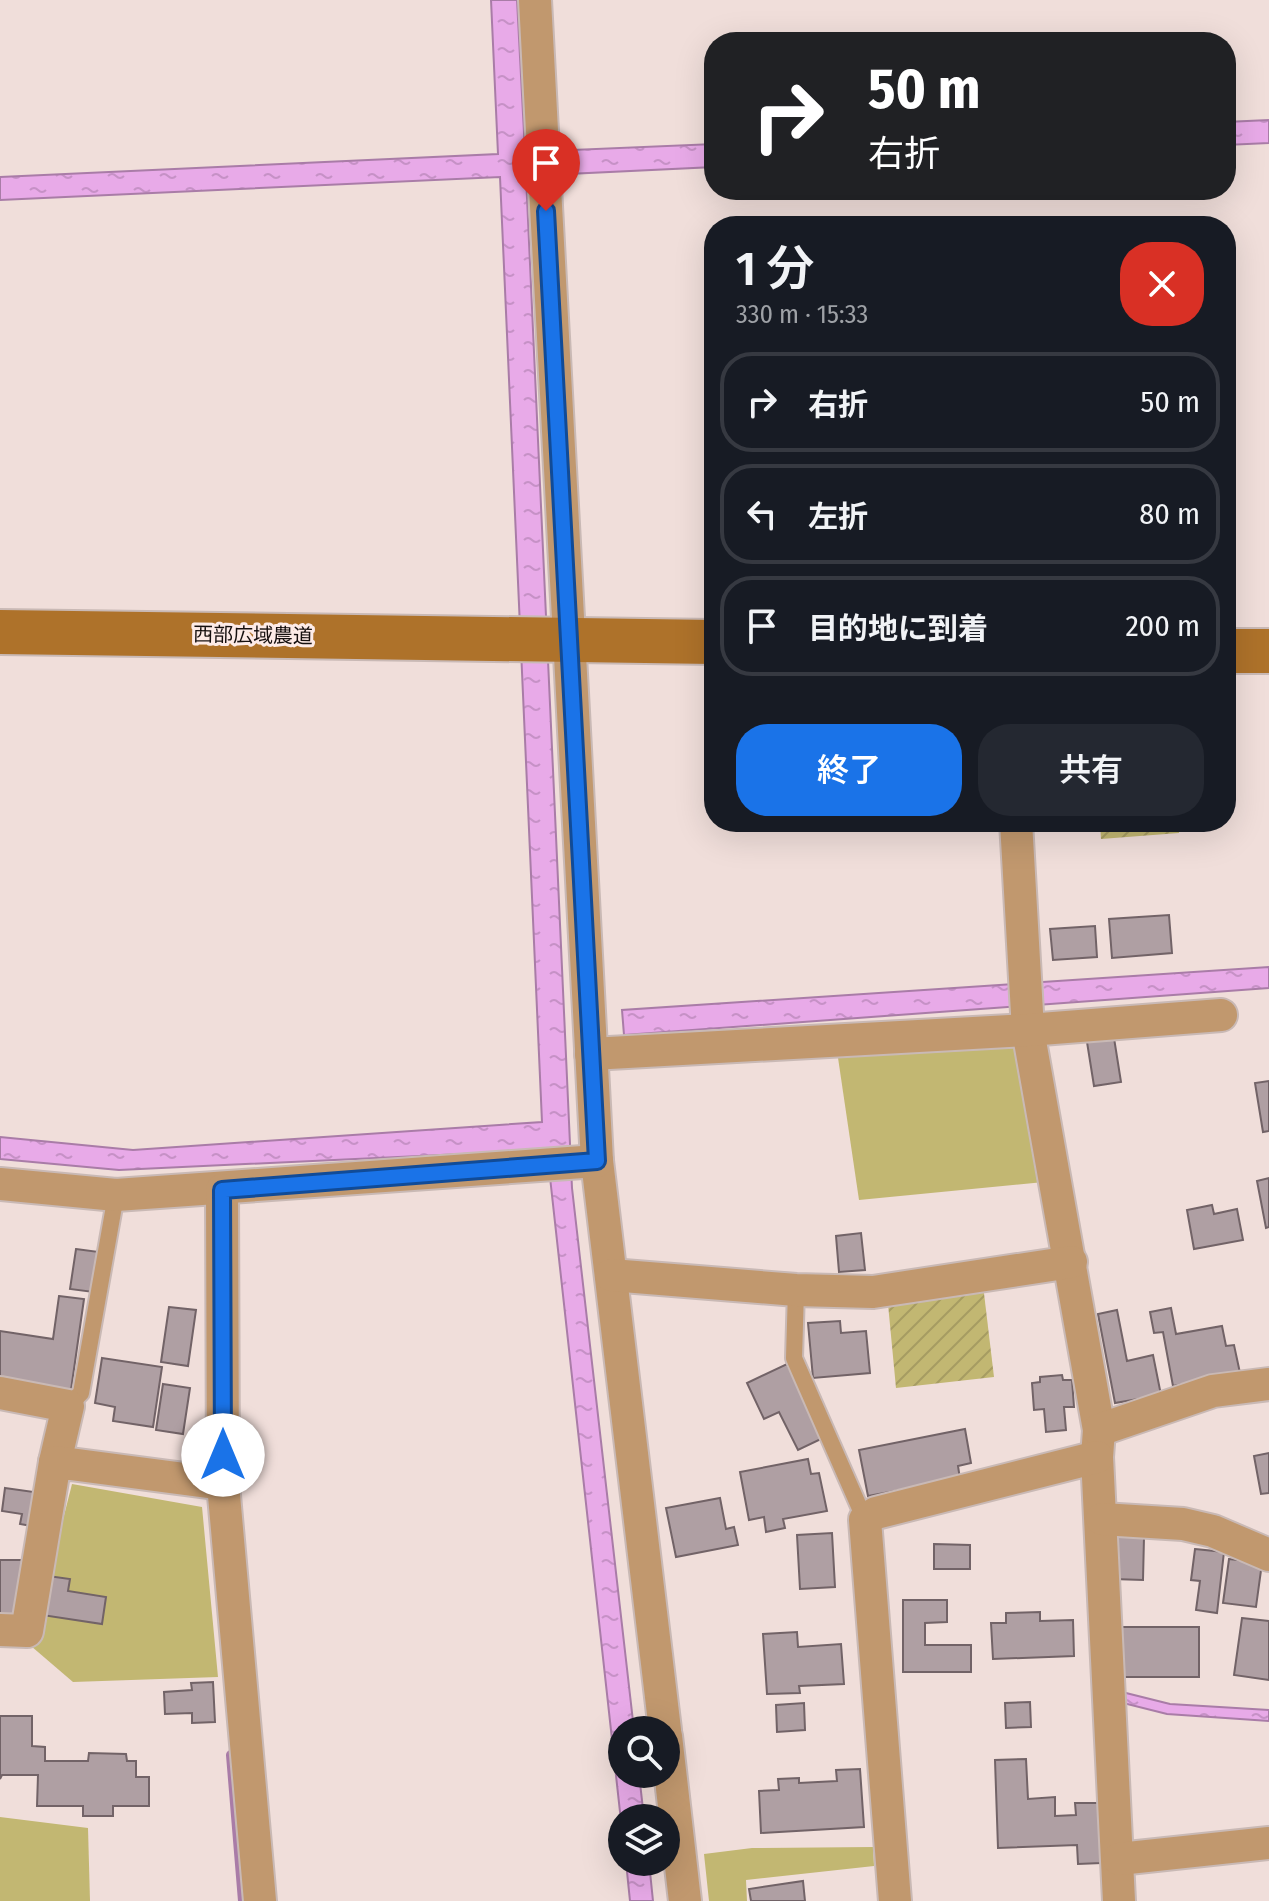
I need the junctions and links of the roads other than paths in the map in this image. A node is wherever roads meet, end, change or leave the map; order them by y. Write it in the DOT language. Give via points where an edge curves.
graph roads {
  1 [pos="535,0"];
  2 [pos="0,632"];
  3 [pos="568,639"];
  4 [pos="704,642"];
  5 [pos="1236,651"];
  6 [pos="1269,651"];
  7 [pos="1017,832"];
  8 [pos="1221,1015"];
  9 [pos="1028,1024"];
  10 [pos="591,1054"];
  11 [pos="590,1162"];
  12 [pos="0,1184"];
  13 [pos="222,1190"];
  14 [pos="116,1195"];
  15 [pos="1071,1262"];
  16 [pos="611,1275"];
  17 [pos="796,1290"];
  18 [pos="1269,1384"];
  19 [pos="0,1393"];
  20 [pos="68,1406"];
  21 [pos="1098,1444"];
  22 [pos="55,1462"];
  23 [pos="223,1484"];
  24 [pos="1102,1519"];
  25 [pos="865,1520"];
  26 [pos="1269,1555"];
  27 [pos="0,1630"];
  28 [pos="664,1716"];
  29 [pos="672,1788"];
  30 [pos="1269,1843"];
  31 [pos="1119,1859"];
  32 [pos="260,1901"];
  33 [pos="685,1901"];
  34 [pos="895,1901"];
  35 [pos="1119,1901"];
  1 -- 3 [label="street"];
  2 -- 3 [label="street, 西部広域農道"];
  3 -- 4 [label="street"];
  3 -- 10 [label="street"];
  5 -- 6 [label="street"];
  7 -- 9 [label="street"];
  8 -- 9 [label="street"];
  9 -- 10 [label="street"];
  9 -- 15 [label="street"];
  10 -- 11 [label="street"];
  11 -- 13 [label="street"];
  11 -- 16 [label="street"];
  12 -- 14 [label="street"];
  13 -- 14 [label="street"];
  13 -- 23 [label="street"];
  14 -- 20 [label="lane" via="81,1393"];
  15 -- 17 [label="street" via="873,1292"];
  15 -- 21 [label="street"];
  16 -- 17 [label="street"];
  16 -- 28 [label="street"];
  17 -- 25 [label="lane" via="794,1358"];
  18 -- 21 [label="street" via="1213,1391"];
  19 -- 20 [label="street"];
  20 -- 22 [label="street"];
  21 -- 24 [label="street"];
  21 -- 25 [label="street"];
  22 -- 23 [label="street"];
  22 -- 27 [label="street" via="27,1631"];
  23 -- 32 [label="street"];
  24 -- 26 [label="street" via="1183,1524"];
  24 -- 31 [label="street" via="1106,1691"];
  25 -- 34 [label="street"];
  29 -- 33 [label="street"];
  30 -- 31 [label="street"];
  31 -- 35 [label="street"];
}
